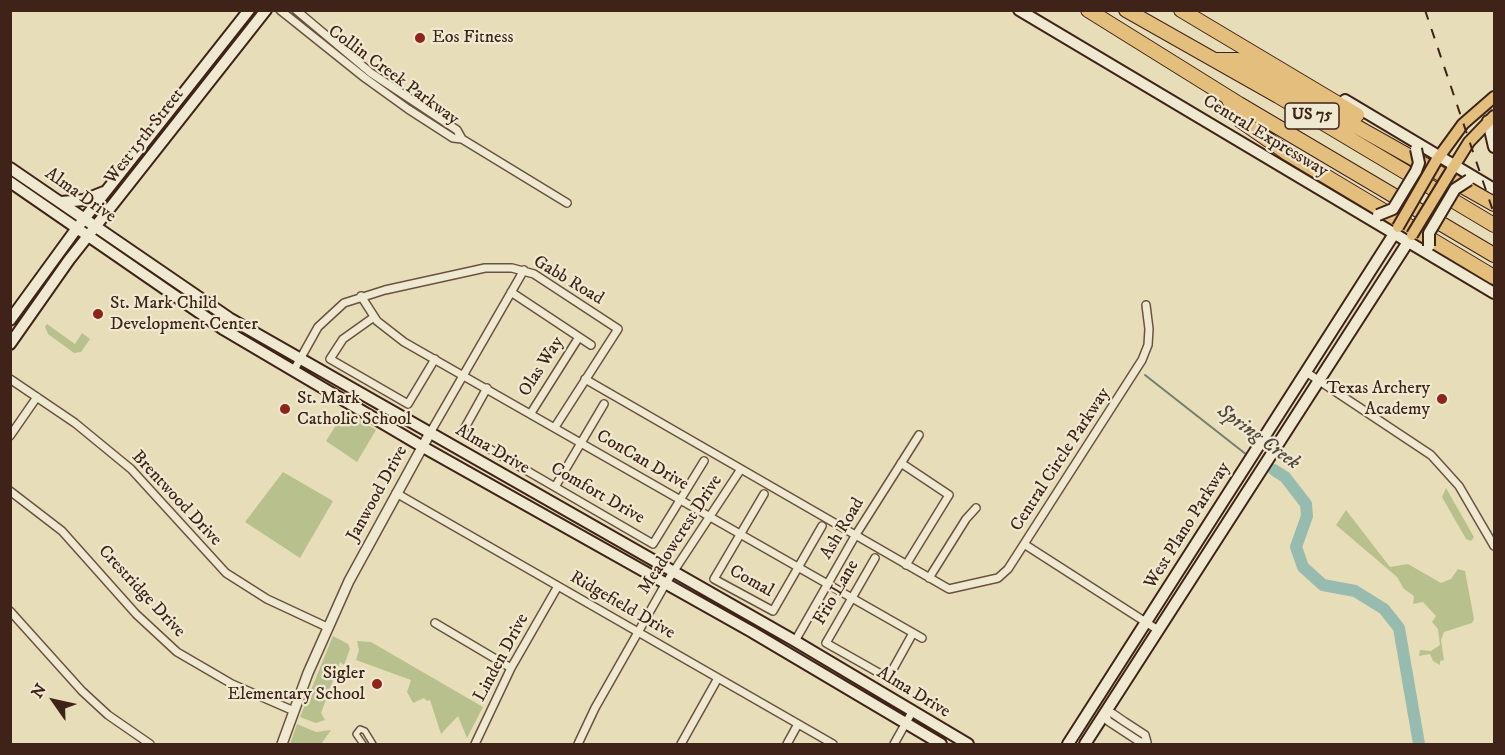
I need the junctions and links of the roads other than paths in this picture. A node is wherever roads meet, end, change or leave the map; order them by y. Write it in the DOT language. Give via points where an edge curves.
graph roads {
  1 [pos="249,10"];
  2 [pos="266,10"];
  3 [pos="280,10"];
  4 [pos="296,10"];
  5 [pos="1019,10"];
  6 [pos="1088,10"];
  7 [pos="1126,10"];
  8 [pos="1181,10"];
  9 [pos="1192,10"];
  10 [pos="1214,60"];
  11 [pos="189,88"];
  12 [pos="200,95"];
  13 [pos="1494,97"];
  14 [pos="1228,98"];
  15 [pos="1491,119"];
  16 [pos="1407,136"];
  17 [pos="462,139"];
  18 [pos="1381,139"];
  19 [pos="1494,147"];
  20 [pos="136,154"];
  21 [pos="1438,159"];
  22 [pos="146,162"];
  23 [pos="10,168"];
  24 [pos="1453,168"];
  25 [pos="1473,179"];
  26 [pos="10,182"];
  27 [pos="1494,189"];
  28 [pos="107,190"];
  29 [pos="60,201"];
  30 [pos="567,203"];
  31 [pos="1494,204"];
  32 [pos="1363,215"];
  33 [pos="84,218"];
  34 [pos="1494,225"];
  35 [pos="96,226"];
  36 [pos="77,228"];
  37 [pos="1396,230"];
  38 [pos="88,236"];
  39 [pos="1410,239"];
  40 [pos="1494,255"];
  41 [pos="1441,262"];
  42 [pos="524,270"];
  43 [pos="1494,277"];
  44 [pos="174,282"];
  45 [pos="167,292"];
  46 [pos="511,292"];
  47 [pos="1494,293"];
  48 [pos="361,296"];
  49 [pos="1146,304"];
  50 [pos="374,317"];
  51 [pos="10,320"];
  52 [pos="579,338"];
  53 [pos="10,344"];
  54 [pos="591,345"];
  55 [pos="300,359"];
  56 [pos="435,359"];
  57 [pos="294,370"];
  58 [pos="1306,372"];
  59 [pos="463,374"];
  60 [pos="10,379"];
  61 [pos="585,380"];
  62 [pos="1318,380"];
  63 [pos="487,388"];
  64 [pos="38,397"];
  65 [pos="604,404"];
  66 [pos="531,413"];
  67 [pos="555,427"];
  68 [pos="430,433"];
  69 [pos="919,435"];
  70 [pos="10,436"];
  71 [pos="581,443"];
  72 [pos="423,447"];
  73 [pos="704,462"];
  74 [pos="901,463"];
  75 [pos="741,469"];
  76 [pos="555,487"];
  77 [pos="1231,490"];
  78 [pos="10,491"];
  79 [pos="396,494"];
  80 [pos="764,494"];
  81 [pos="1243,497"];
  82 [pos="680,500"];
  83 [pos="976,508"];
  84 [pos="709,517"];
  85 [pos="822,526"];
  86 [pos="739,534"];
  87 [pos="855,536"];
  88 [pos="1024,544"];
  89 [pos="1494,546"];
  90 [pos="875,558"];
  91 [pos="906,565"];
  92 [pos="799,568"];
  93 [pos="673,572"];
  94 [pos="929,578"];
  95 [pos="666,583"];
  96 [pos="827,584"];
  97 [pos="558,586"];
  98 [pos="852,598"];
  99 [pos="10,612"];
  100 [pos="435,622"];
  101 [pos="1147,622"];
  102 [pos="327,627"];
  103 [pos="1158,630"];
  104 [pos="638,632"];
  105 [pos="913,633"];
  106 [pos="921,638"];
  107 [pos="795,641"];
  108 [pos="511,668"];
  109 [pos="718,678"];
  110 [pos="1093,705"];
  111 [pos="294,711"];
  112 [pos="912,712"];
  113 [pos="1104,713"];
  114 [pos="798,724"];
  115 [pos="906,724"];
  116 [pos="1149,743"];
  117 [pos="150,744"];
  118 [pos="282,744"];
  119 [pos="363,744"];
  120 [pos="373,744"];
  121 [pos="475,744"];
  122 [pos="578,744"];
  123 [pos="681,744"];
  124 [pos="787,744"];
  125 [pos="833,744"];
  126 [pos="894,744"];
  127 [pos="941,744"];
  128 [pos="968,744"];
  129 [pos="1068,744"];
  130 [pos="1085,744"];
  1 -- 11 [label="main road, West 15th Street"];
  2 -- 12 [label="main road, West 15th Street"];
  3 -- 17 [label="street, Collin Creek Parkway" via="382,91 453,138"];
  4 -- 17 [label="street, Collin Creek Parkway" via="371,73 457,130"];
  5 -- 32 [label="main road, Central Expressway"];
  6 -- 14 [label="highway, Central Expressway / US 75"];
  7 -- 10 [label="highway, US 75"];
  8 -- 18 [label="highway" via="1373,125"];
  9 -- 16 [label="main road"];
  10 -- 18 [label="highway" via="1238,60"];
  10 -- 34 [label="highway, US 75"];
  11 -- 12 [label="main road"];
  11 -- 20 [label="main road, West 15th Street"];
  12 -- 22 [label="main road, West 15th Street"];
  13 -- 21 [label="main road" via="1463,124"];
  14 -- 40 [label="highway, Central Expressway / US 75"];
  14 -- 43 [label="highway" via="1241,121 1275,145"];
  15 -- 19 [label="main road"];
  15 -- 24 [label="main road" via="1469,142"];
  16 -- 21 [label="main road"];
  16 -- 32 [label="main road, bridge" via="1416,149 1416,171 1393,209"];
  17 -- 30 [label="street, Collin Creek Parkway"];
  18 -- 31 [label="highway"];
  20 -- 22 [label="main road"];
  20 -- 28 [label="main road, West 15th Street"];
  21 -- 24 [label="main road"];
  21 -- 37 [label="main road, bridge"];
  22 -- 35 [label="main road, West 15th Street"];
  23 -- 29 [label="main road, Alma Drive"];
  24 -- 25 [label="main road"];
  24 -- 39 [label="main road, bridge"];
  25 -- 27 [label="main road"];
  25 -- 41 [label="main road, bridge" via="1455,189 1428,233 1429,246"];
  26 -- 36 [label="main road, Alma Drive"];
  28 -- 29 [label="main road" via="84,200"];
  28 -- 33 [label="main road, West 15th Street"];
  29 -- 33 [label="main road, Alma Drive"];
  32 -- 37 [label="main road, Central Expressway"];
  33 -- 35 [label="main road, Alma Drive"];
  33 -- 36 [label="main road, West 15th Street"];
  35 -- 38 [label="main road, West 15th Street"];
  35 -- 44 [label="main road, Alma Drive"];
  36 -- 38 [label="main road, Alma Drive"];
  36 -- 51 [label="main road, West 15th Street"];
  37 -- 39 [label="main road, Central Expressway"];
  37 -- 58 [label="main road, West Plano Parkway"];
  38 -- 45 [label="main road, Alma Drive"];
  38 -- 53 [label="main road, West 15th Street"];
  39 -- 41 [label="main road, Central Expressway"];
  39 -- 62 [label="main road, West Plano Parkway"];
  41 -- 47 [label="main road, Central Expressway"];
  42 -- 46 [label="street, Janwood Drive"];
  42 -- 48 [label="street, Gabb Road" via="494,266"];
  42 -- 61 [label="street, Gabb Road" via="618,329"];
  44 -- 45 [label="main road"];
  44 -- 55 [label="main road, Alma Drive"];
  45 -- 57 [label="main road, Alma Drive"];
  46 -- 52 [label="street"];
  46 -- 59 [label="street, Janwood Drive"];
  48 -- 50 [label="street, ConCan Drive"];
  48 -- 55 [label="street" via="344,303 325,320"];
  49 -- 88 [label="street, Central Circle Parkway" via="1148,345 1142,360"];
  50 -- 56 [label="street, ConCan Drive" via="404,342"];
  50 -- 56 [label="street" via="343,339 330,358 408,404"];
  52 -- 54 [label="street"];
  52 -- 66 [label="street, Olas Way"];
  55 -- 57 [label="street"];
  55 -- 68 [label="main road, Alma Drive"];
  56 -- 59 [label="street, ConCan Drive"];
  57 -- 72 [label="main road, Alma Drive"];
  58 -- 62 [label="street"];
  58 -- 77 [label="main road, West Plano Parkway"];
  59 -- 63 [label="street, ConCan Drive"];
  59 -- 68 [label="street, Janwood Drive"];
  60 -- 64 [label="street, Brentwood Drive"];
  61 -- 67 [label="street"];
  61 -- 75 [label="street"];
  62 -- 81 [label="main road, West Plano Parkway"];
  62 -- 89 [label="street" via="1437,460 1459,486"];
  63 -- 66 [label="street, ConCan Drive"];
  63 -- 76 [label="street, Comfort Drive" via="462,434"];
  64 -- 70 [label="street"];
  64 -- 102 [label="street, Brentwood Drive" via="131,469 226,573 267,599"];
  65 -- 71 [label="street"];
  66 -- 67 [label="street, ConCan Drive"];
  67 -- 71 [label="street, ConCan Drive"];
  68 -- 72 [label="street, Janwood Drive"];
  68 -- 93 [label="main road, Alma Drive"];
  69 -- 74 [label="street, Ash Road"];
  71 -- 76 [label="street"];
  71 -- 82 [label="street, ConCan Drive"];
  72 -- 79 [label="street, Janwood Drive"];
  72 -- 95 [label="main road, Alma Drive"];
  73 -- 82 [label="street"];
  74 -- 87 [label="street, Ash Road"];
  74 -- 91 [label="street" via="948,495"];
  75 -- 84 [label="street, Meadowcrest Drive"];
  75 -- 87 [label="street"];
  76 -- 82 [label="street, Comfort Drive" via="653,544"];
  77 -- 81 [label="main road"];
  77 -- 101 [label="main road, West Plano Parkway"];
  78 -- 111 [label="street, Crestridge Drive" via="62,531 136,614 177,652 232,684"];
  79 -- 97 [label="street, Ridgefield Drive"];
  79 -- 102 [label="street, Janwood Drive"];
  80 -- 86 [label="street"];
  81 -- 103 [label="main road, West Plano Parkway"];
  82 -- 84 [label="street, ConCan Drive"];
  83 -- 94 [label="street"];
  84 -- 86 [label="street, ConCan Drive"];
  84 -- 93 [label="street, Meadowcrest Drive"];
  85 -- 92 [label="street"];
  86 -- 92 [label="street, ConCan Drive"];
  86 -- 92 [label="street, Comal" via="714,579 773,611"];
  87 -- 91 [label="street"];
  87 -- 96 [label="street, Ash Road"];
  88 -- 94 [label="street, Central Circle Parkway" via="998,578 949,589"];
  88 -- 101 [label="street"];
  90 -- 98 [label="street, Frio Lane"];
  91 -- 94 [label="street"];
  92 -- 96 [label="street, ConCan Drive"];
  93 -- 95 [label="street, Meadowcrest Drive"];
  93 -- 107 [label="main road, Alma Drive"];
  95 -- 104 [label="street, Meadowcrest Drive"];
  95 -- 115 [label="main road, Alma Drive"];
  96 -- 98 [label="street, ConCan Drive"];
  96 -- 107 [label="street, Ash Road"];
  97 -- 104 [label="street, Ridgefield Drive"];
  97 -- 108 [label="street, Linden Drive"];
  98 -- 105 [label="street, ConCan Drive"];
  98 -- 105 [label="street, Frio Lane" via="826,644 888,678"];
  99 -- 117 [label="street" via="82,691"];
  100 -- 108 [label="street"];
  101 -- 103 [label="street"];
  101 -- 110 [label="main road, West Plano Parkway"];
  102 -- 111 [label="street, Janwood Drive"];
  103 -- 113 [label="main road, West Plano Parkway"];
  104 -- 109 [label="street, Ridgefield Drive"];
  104 -- 122 [label="street, Meadowcrest Drive"];
  105 -- 106 [label="street, ConCan Drive"];
  107 -- 112 [label="main road, Alma Drive"];
  108 -- 121 [label="street, Linden Drive"];
  109 -- 114 [label="street, Ridgefield Drive"];
  109 -- 123 [label="street"];
  110 -- 113 [label="street"];
  110 -- 129 [label="main road, West Plano Parkway"];
  111 -- 118 [label="street, Janwood Drive"];
  112 -- 115 [label="street"];
  112 -- 128 [label="main road, Alma Drive"];
  113 -- 116 [label="street" via="1112,713 1145,735"];
  113 -- 130 [label="main road, West Plano Parkway"];
  114 -- 124 [label="street"];
  114 -- 125 [label="street, Ridgefield Drive"];
  115 -- 126 [label="street"];
  115 -- 127 [label="main road, Alma Drive"];
  119 -- 120 [label="street" via="356,734 360,729"];
}
